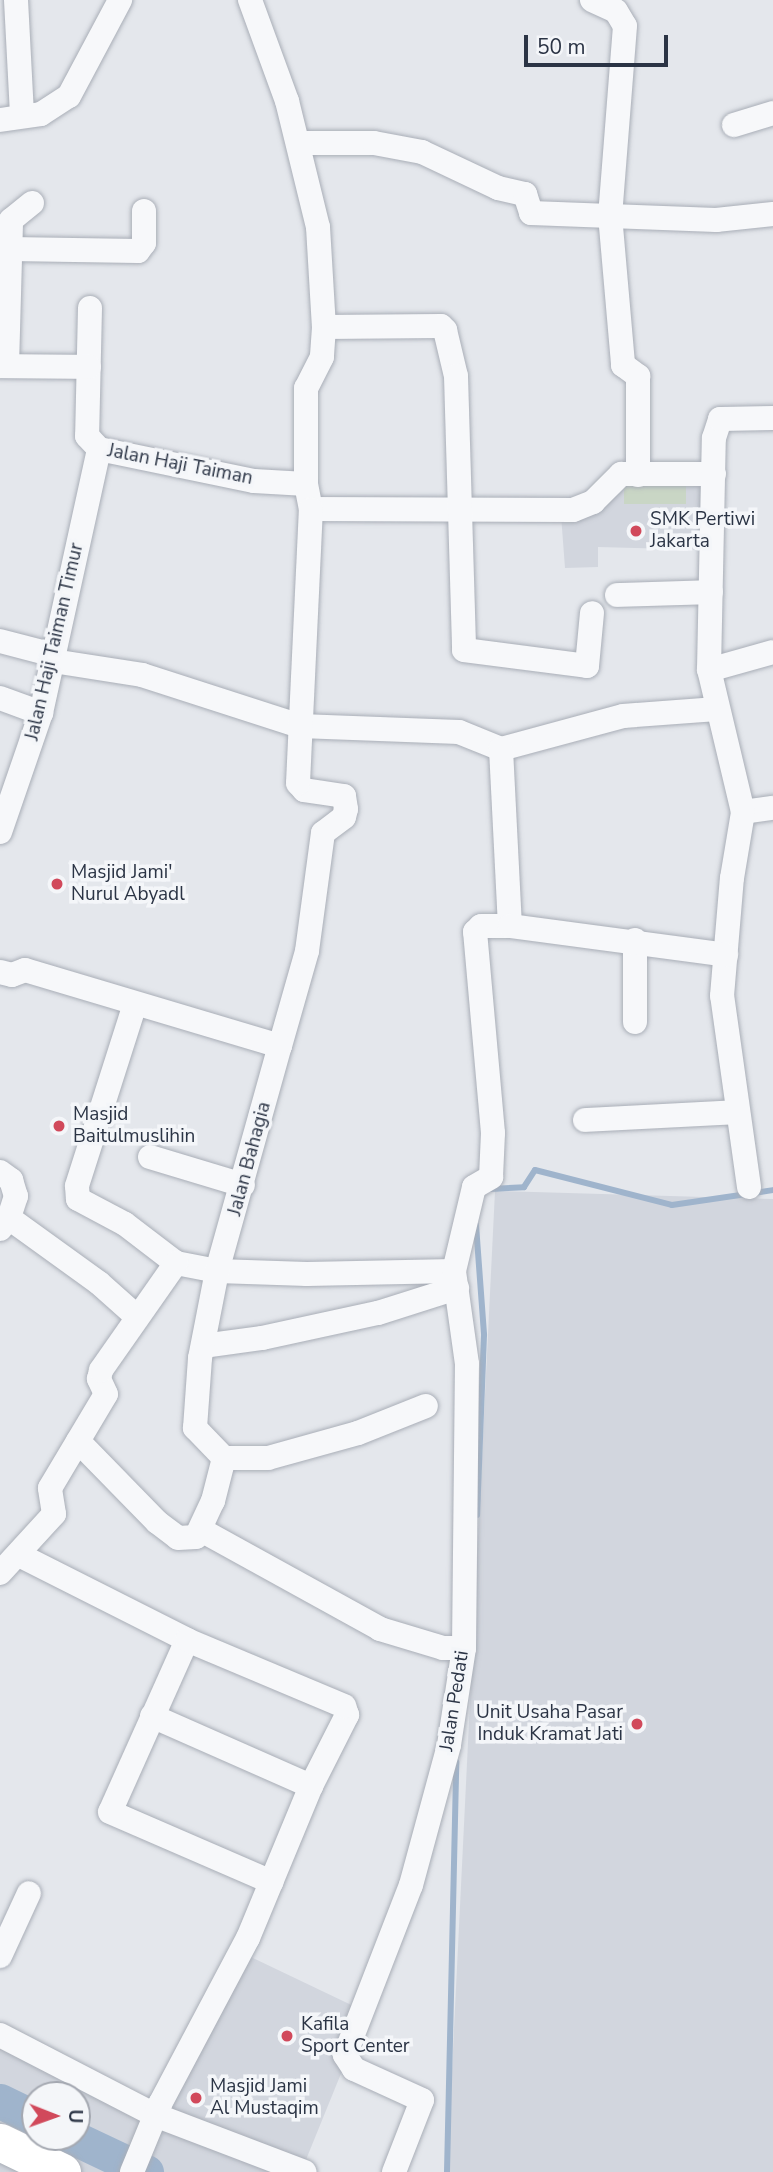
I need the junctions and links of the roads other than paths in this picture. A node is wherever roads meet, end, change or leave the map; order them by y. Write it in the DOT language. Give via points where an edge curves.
graph roads {
  1 [pos="16,0"];
  2 [pos="120,0"];
  3 [pos="250,0"];
  4 [pos="592,0"];
  5 [pos="773,113"];
  6 [pos="11,118"];
  7 [pos="734,125"];
  8 [pos="299,143"];
  9 [pos="32,204"];
  10 [pos="144,211"];
  11 [pos="610,215"];
  12 [pos="773,215"];
  13 [pos="10,249"];
  14 [pos="90,308"];
  15 [pos="324,327"];
  16 [pos="4,366"];
  17 [pos="89,367"];
  18 [pos="773,418"];
  19 [pos="99,449"];
  20 [pos="714,474"];
  21 [pos="638,475"];
  22 [pos="306,484"];
  23 [pos="311,509"];
  24 [pos="459,510"];
  25 [pos="711,592"];
  26 [pos="617,594"];
  27 [pos="592,613"];
  28 [pos="0,641"];
  29 [pos="773,652"];
  30 [pos="53,658"];
  31 [pos="709,670"];
  32 [pos="0,698"];
  33 [pos="717,709"];
  34 [pos="41,713"];
  35 [pos="300,726"];
  36 [pos="501,749"];
  37 [pos="773,808"];
  38 [pos="743,813"];
  39 [pos="0,832"];
  40 [pos="510,926"];
  41 [pos="635,940"];
  42 [pos="726,955"];
  43 [pos="2,981"];
  44 [pos="135,1004"];
  45 [pos="635,1021"];
  46 [pos="280,1046"];
  47 [pos="737,1112"];
  48 [pos="585,1120"];
  49 [pos="150,1157"];
  50 [pos="0,1172"];
  51 [pos="243,1185"];
  52 [pos="749,1187"];
  53 [pos="5,1224"];
  54 [pos="176,1263"];
  55 [pos="217,1271"];
  56 [pos="455,1279"];
  57 [pos="136,1316"];
  58 [pos="203,1346"];
  59 [pos="426,1406"];
  60 [pos="78,1441"];
  61 [pos="224,1458"];
  62 [pos="201,1530"];
  63 [pos="25,1558"];
  64 [pos="0,1573"];
  65 [pos="187,1640"];
  66 [pos="464,1648"];
  67 [pos="152,1716"];
  68 [pos="312,1786"];
  69 [pos="272,1882"];
  70 [pos="29,1893"];
  71 [pos="0,1956"];
  72 [pos="0,2035"];
  73 [pos="152,2124"];
  74 [pos="0,2142"];
  75 [pos="0,2169"];
  76 [pos="5,2172"];
  77 [pos="62,2172"];
  78 [pos="132,2172"];
  79 [pos="304,2172"];
  80 [pos="394,2172"];
  1 -- 6 [label="street"];
  2 -- 6 [label="street" via="69,96 56,108"];
  3 -- 8 [label="street" via="271,48"];
  4 -- 11 [label="street" via="616,11 625,26"];
  5 -- 7 [label="street"];
  8 -- 11 [label="street" via="374,143 422,152 498,188 525,194 531,213"];
  8 -- 15 [label="street" via="318,227"];
  9 -- 13 [label="street" via="12,218"];
  10 -- 13 [label="street" via="144,243 138,251"];
  11 -- 12 [label="street" via="716,220"];
  11 -- 21 [label="street" via="623,365 638,376"];
  13 -- 16 [label="street"];
  14 -- 17 [label="street, Jalan Haji Taiman"];
  15 -- 22 [label="street" via="322,357 306,388"];
  15 -- 24 [label="street" via="444,327 456,376"];
  16 -- 17 [label="street"];
  17 -- 19 [label="street, Jalan Haji Taiman" via="87,436"];
  18 -- 20 [label="street" via="720,419"];
  19 -- 22 [label="street, Jalan Haji Taiman" via="254,481"];
  19 -- 30 [label="street, Jalan Haji Taiman Timur"];
  20 -- 21 [label="street"];
  20 -- 25 [label="street"];
  21 -- 24 [label="street" via="618,475 593,502 573,510"];
  22 -- 23 [label="street"];
  23 -- 24 [label="street"];
  23 -- 35 [label="street"];
  24 -- 27 [label="street" via="464,650 587,666"];
  25 -- 26 [label="street"];
  25 -- 31 [label="street"];
  28 -- 30 [label="street"];
  29 -- 31 [label="street"];
  30 -- 34 [label="street, Jalan Haji Taiman Timur"];
  30 -- 35 [label="street" via="142,675"];
  31 -- 33 [label="street"];
  32 -- 34 [label="street"];
  33 -- 36 [label="street" via="623,716"];
  33 -- 38 [label="street" via="736,769"];
  34 -- 39 [label="street, Jalan Haji Taiman Timur"];
  35 -- 36 [label="street" via="459,732"];
  35 -- 46 [label="street, Jalan Bahagia" via="299,786 344,796 346,809 344,817 323,832 307,951"];
  36 -- 40 [label="street"];
  37 -- 38 [label="street"];
  38 -- 42 [label="street"];
  40 -- 41 [label="street"];
  40 -- 56 [label="street, Jalan Pedati" via="481,926 475,932 490,1092 491,1177 474,1187"];
  41 -- 42 [label="street"];
  41 -- 45 [label="street"];
  42 -- 47 [label="street" via="722,996"];
  43 -- 44 [label="street" via="24,971"];
  44 -- 46 [label="street"];
  44 -- 54 [label="street" via="76,1195"];
  46 -- 51 [label="street, Jalan Bahagia"];
  47 -- 48 [label="street"];
  47 -- 52 [label="street"];
  49 -- 51 [label="street"];
  50 -- 53 [label="street" via="15,1187"];
  51 -- 55 [label="street, Jalan Bahagia"];
  53 -- 57 [label="street" via="99,1283"];
  54 -- 55 [label="street"];
  54 -- 57 [label="street"];
  55 -- 56 [label="street"];
  55 -- 58 [label="street, Jalan Bahagia"];
  56 -- 58 [label="street" via="378,1313"];
  56 -- 66 [label="street, Jalan Pedati" via="467,1364"];
  57 -- 60 [label="street" via="101,1370 99,1379 106,1394"];
  58 -- 61 [label="street, Jalan Bahagia" via="194,1393 195,1428"];
  59 -- 61 [label="street" via="358,1433 268,1458"];
  60 -- 62 [label="street" via="166,1528 187,1540"];
  60 -- 64 [label="street" via="50,1488 54,1514"];
  61 -- 62 [label="street"];
  62 -- 66 [label="street" via="380,1629 436,1646"];
  63 -- 65 [label="street"];
  65 -- 67 [label="street"];
  65 -- 68 [label="street" via="347,1710"];
  66 -- 80 [label="street, Jalan Pedati" via="446,1757 411,1885 345,2055 354,2068 422,2100"];
  67 -- 68 [label="street"];
  67 -- 69 [label="street" via="110,1812"];
  68 -- 69 [label="street"];
  69 -- 73 [label="street"];
  70 -- 71 [label="street"];
  72 -- 73 [label="street"];
  73 -- 78 [label="street"];
  73 -- 79 [label="street"];
  74 -- 77 [label="highway"];
  75 -- 76 [label="highway"];
}
